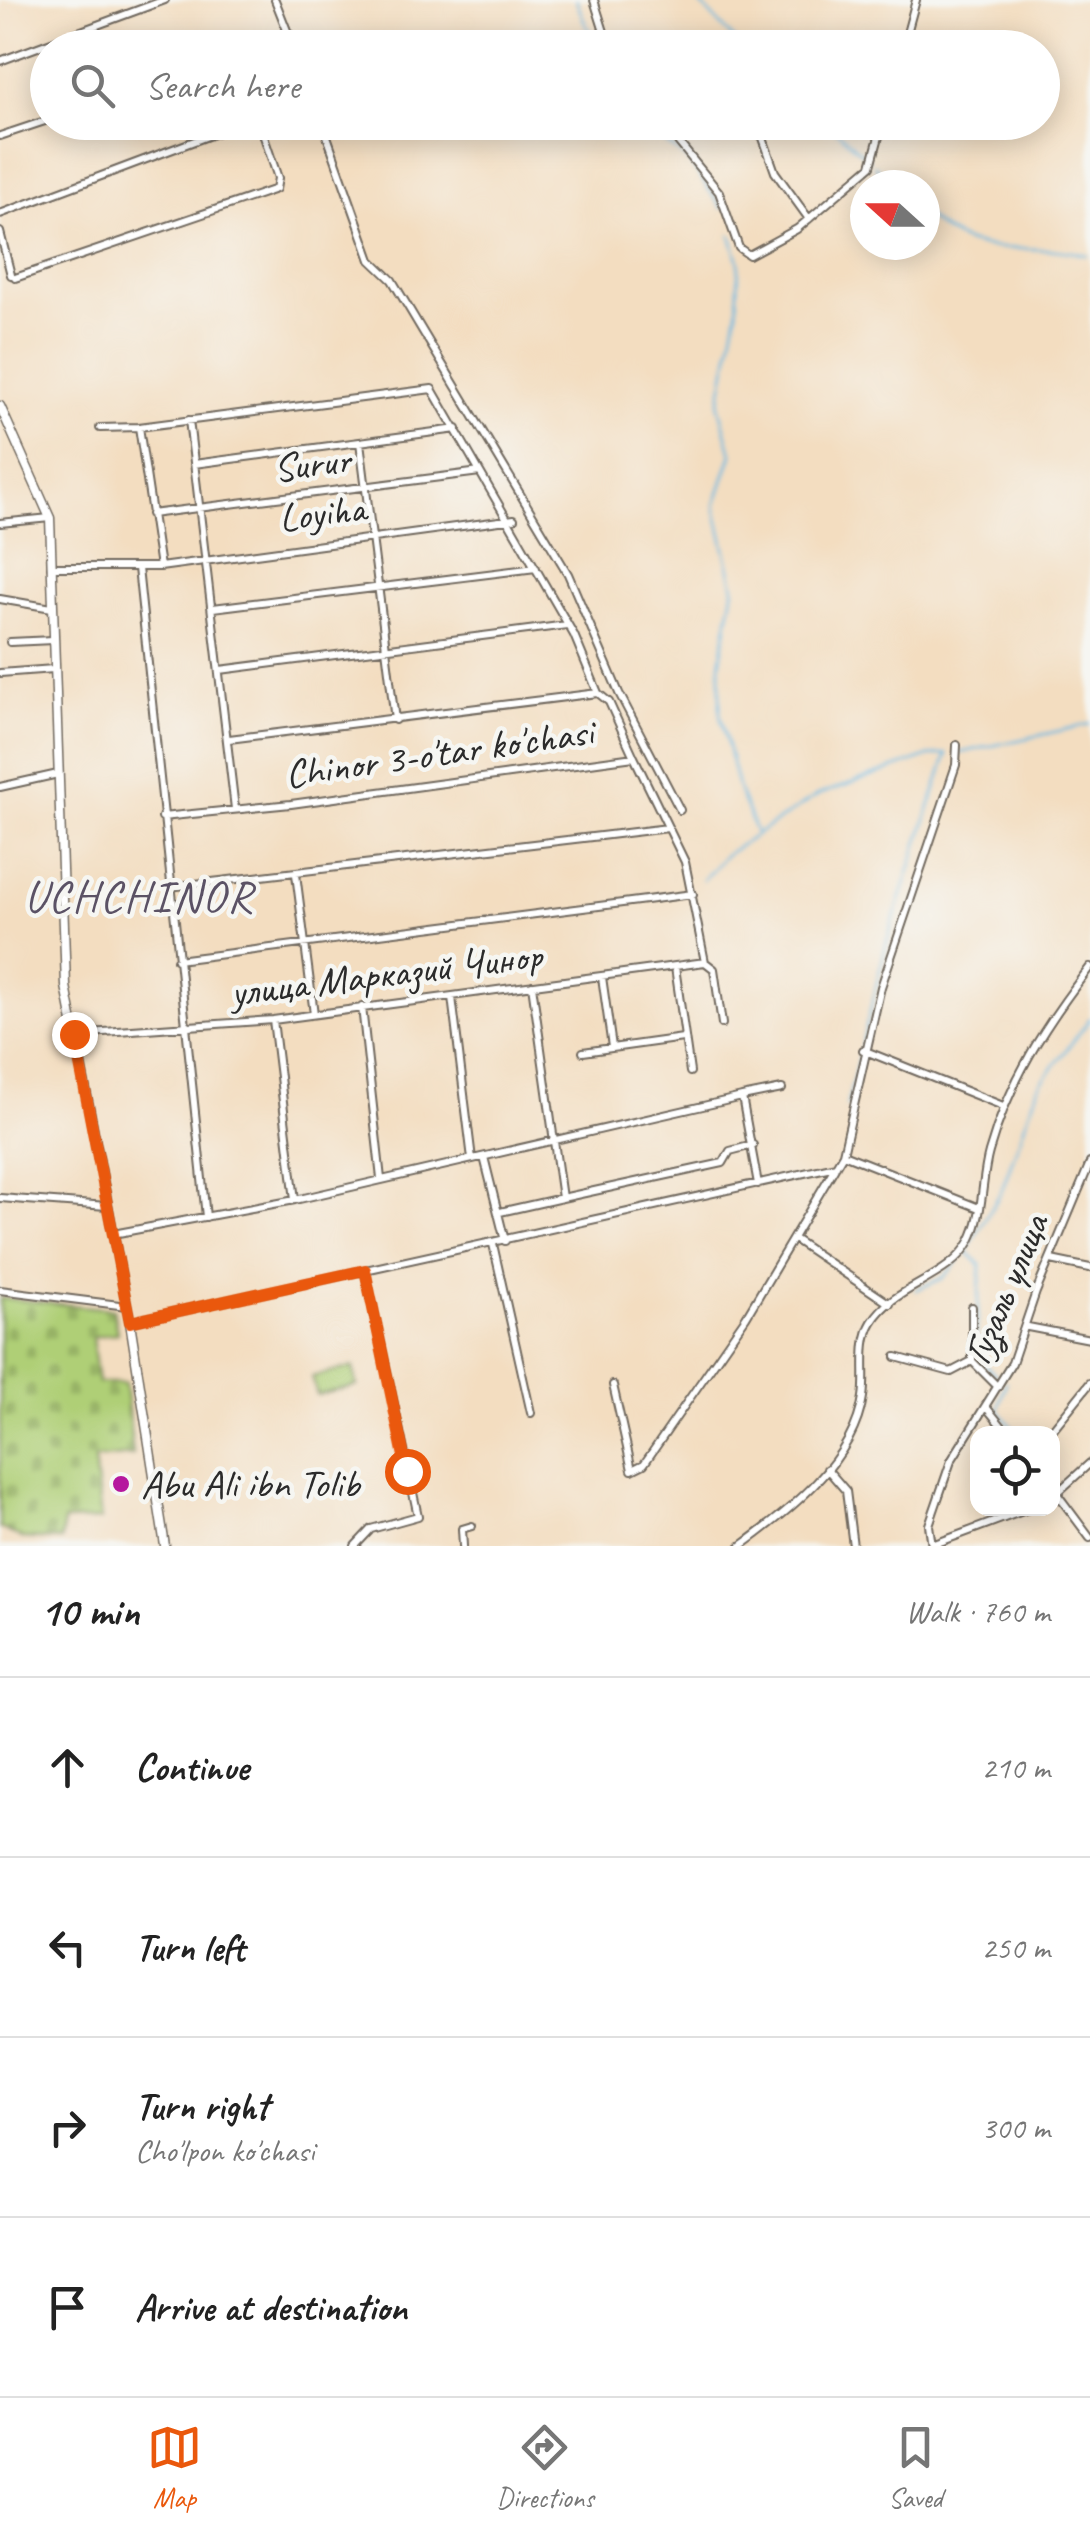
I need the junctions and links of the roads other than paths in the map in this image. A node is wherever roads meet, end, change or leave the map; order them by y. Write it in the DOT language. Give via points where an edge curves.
graph roads {
  1 [pos="165,0"];
  2 [pos="275,0"];
  3 [pos="594,0"];
  4 [pos="916,0"];
  5 [pos="84,30"];
  6 [pos="288,30"];
  7 [pos="603,30"];
  8 [pos="908,30"];
  9 [pos="30,50"];
  10 [pos="0,61"];
  11 [pos="30,126"];
  12 [pos="0,136"];
  13 [pos="197,140"];
  14 [pos="265,140"];
  15 [pos="328,140"];
  16 [pos="677,140"];
  17 [pos="763,140"];
  18 [pos="878,140"];
  19 [pos="0,214"];
  20 [pos="809,218"];
  21 [pos="0,232"];
  22 [pos="1,409"];
  23 [pos="189,420"];
  24 [pos="139,427"];
  25 [pos="100,428"];
  26 [pos="457,430"];
  27 [pos="360,442"];
  28 [pos="194,464"];
  29 [pos="480,472"];
  30 [pos="366,487"];
  31 [pos="200,508"];
  32 [pos="151,514"];
  33 [pos="50,518"];
  34 [pos="510,520"];
  35 [pos="0,522"];
  36 [pos="372,537"];
  37 [pos="206,558"];
  38 [pos="160,566"];
  39 [pos="50,567"];
  40 [pos="138,568"];
  41 [pos="536,568"];
  42 [pos="378,587"];
  43 [pos="0,599"];
  44 [pos="52,608"];
  45 [pos="213,608"];
  46 [pos="567,625"];
  47 [pos="52,640"];
  48 [pos="10,642"];
  49 [pos="385,648"];
  50 [pos="54,669"];
  51 [pos="220,670"];
  52 [pos="0,673"];
  53 [pos="598,692"];
  54 [pos="395,720"];
  55 [pos="229,739"];
  56 [pos="957,745"];
  57 [pos="634,757"];
  58 [pos="656,763"];
  59 [pos="640,769"];
  60 [pos="58,774"];
  61 [pos="0,787"];
  62 [pos="236,809"];
  63 [pos="680,810"];
  64 [pos="162,817"];
  65 [pos="668,828"];
  66 [pos="296,874"];
  67 [pos="170,888"];
  68 [pos="693,894"];
  69 [pos="304,946"];
  70 [pos="177,960"];
  71 [pos="705,962"];
  72 [pos="674,967"];
  73 [pos="1090,968"];
  74 [pos="602,977"];
  75 [pos="532,985"];
  76 [pos="452,997"];
  77 [pos="362,1007"];
  78 [pos="314,1014"];
  79 [pos="273,1020"];
  80 [pos="722,1024"];
  81 [pos="184,1030"];
  82 [pos="74,1034"];
  83 [pos="684,1038"];
  84 [pos="612,1048"];
  85 [pos="863,1050"];
  86 [pos="584,1052"];
  87 [pos="690,1072"];
  88 [pos="782,1088"];
  89 [pos="744,1096"];
  90 [pos="1003,1106"];
  91 [pos="552,1141"];
  92 [pos="753,1145"];
  93 [pos="842,1154"];
  94 [pos="484,1157"];
  95 [pos="472,1160"];
  96 [pos="1090,1162"];
  97 [pos="836,1166"];
  98 [pos="381,1178"];
  99 [pos="758,1184"];
  100 [pos="1079,1194"];
  101 [pos="1090,1196"];
  102 [pos="0,1198"];
  103 [pos="562,1198"];
  104 [pos="295,1200"];
  105 [pos="107,1206"];
  106 [pos="979,1208"];
  107 [pos="500,1212"];
  108 [pos="206,1217"];
  109 [pos="113,1234"];
  110 [pos="794,1239"];
  111 [pos="504,1240"];
  112 [pos="493,1244"];
  113 [pos="1051,1260"];
  114 [pos="1090,1268"];
  115 [pos="365,1270"];
  116 [pos="0,1290"];
  117 [pos="890,1304"];
  118 [pos="128,1306"];
  119 [pos="972,1307"];
  120 [pos="130,1322"];
  121 [pos="1028,1327"];
  122 [pos="1090,1338"];
  123 [pos="896,1357"];
  124 [pos="972,1361"];
  125 [pos="1090,1383"];
  126 [pos="613,1385"];
  127 [pos="998,1387"];
  128 [pos="986,1406"];
  129 [pos="531,1414"];
  130 [pos="1002,1426"];
  131 [pos="1055,1426"];
  132 [pos="1090,1462"];
  133 [pos="827,1468"];
  134 [pos="1060,1491"];
  135 [pos="1060,1500"];
  136 [pos="1010,1516"];
  137 [pos="472,1526"];
  138 [pos="1090,1538"];
  139 [pos="165,1546"];
  140 [pos="355,1546"];
  141 [pos="464,1546"];
  142 [pos="741,1546"];
  143 [pos="853,1546"];
  144 [pos="932,1546"];
  1 -- 5 [label="street"];
  2 -- 6 [label="street"];
  3 -- 7 [label="street"];
  4 -- 8 [label="street"];
  9 -- 10 [label="street"];
  11 -- 12 [label="street"];
  13 -- 19 [label="street"];
  14 -- 21 [label="street" via="276,190 13,277"];
  15 -- 58 [label="street" via="371,260 402,295 568,574"];
  16 -- 20 [label="street" via="719,192 743,253 755,253"];
  17 -- 20 [label="street" via="775,172"];
  18 -- 20 [label="street" via="872,166"];
  22 -- 33 [label="main road"];
  23 -- 24 [label="street"];
  23 -- 26 [label="street" via="432,390"];
  23 -- 28 [label="street"];
  24 -- 25 [label="street"];
  24 -- 32 [label="street"];
  26 -- 27 [label="street"];
  26 -- 29 [label="street"];
  27 -- 28 [label="street"];
  27 -- 30 [label="street"];
  28 -- 31 [label="street"];
  29 -- 30 [label="street, Surur"];
  29 -- 34 [label="street"];
  30 -- 31 [label="street, Surur"];
  30 -- 36 [label="street"];
  31 -- 32 [label="street, Surur"];
  31 -- 37 [label="street"];
  32 -- 38 [label="street"];
  33 -- 35 [label="street"];
  33 -- 39 [label="main road"];
  34 -- 36 [label="street, Loyiha"];
  34 -- 41 [label="street"];
  36 -- 37 [label="street, Loyiha"];
  36 -- 42 [label="street"];
  37 -- 38 [label="street, Loyiha"];
  37 -- 45 [label="street"];
  38 -- 40 [label="street, Loyiha"];
  39 -- 40 [label="street, Loyiha"];
  39 -- 44 [label="main road"];
  40 -- 64 [label="street"];
  41 -- 42 [label="street"];
  41 -- 46 [label="street"];
  42 -- 45 [label="street"];
  42 -- 49 [label="street"];
  43 -- 44 [label="street"];
  44 -- 47 [label="main road"];
  45 -- 51 [label="street"];
  46 -- 49 [label="street"];
  46 -- 53 [label="street"];
  47 -- 48 [label="street"];
  47 -- 50 [label="main road"];
  49 -- 51 [label="street"];
  49 -- 54 [label="street"];
  50 -- 52 [label="street"];
  50 -- 60 [label="main road"];
  51 -- 55 [label="street"];
  53 -- 54 [label="street"];
  53 -- 57 [label="street"];
  54 -- 55 [label="street"];
  55 -- 62 [label="street"];
  56 -- 85 [label="street"];
  57 -- 59 [label="street, Chinor 3-o'tar ko'chasi"];
  57 -- 62 [label="street, Chinor 3-o'tar ko'chasi"];
  58 -- 59 [label="street"];
  58 -- 63 [label="street"];
  59 -- 65 [label="street, Chinor 3-o'tar ko'chasi"];
  60 -- 61 [label="street"];
  60 -- 82 [label="main road" via="63,947"];
  62 -- 64 [label="street, Chinor 3-o'tar ko'chasi"];
  64 -- 67 [label="street"];
  65 -- 66 [label="street"];
  65 -- 68 [label="street, Chinor 3-o'tar ko'chasi"];
  66 -- 67 [label="street"];
  66 -- 69 [label="street"];
  67 -- 70 [label="street"];
  68 -- 69 [label="street"];
  68 -- 71 [label="street, Chinor 3-o'tar ko'chasi"];
  69 -- 70 [label="street"];
  69 -- 78 [label="street"];
  70 -- 81 [label="street"];
  71 -- 72 [label="street, улица Марказий Чинор"];
  71 -- 80 [label="street, Chinor 3-o'tar ko'chasi" via="714,969"];
  72 -- 74 [label="street, улица Марказий Чинор"];
  72 -- 83 [label="street"];
  73 -- 90 [label="street" via="1028,1054"];
  74 -- 75 [label="street, улица Марказий Чинор"];
  74 -- 84 [label="street"];
  75 -- 76 [label="street, улица Марказий Чинор"];
  75 -- 91 [label="street"];
  76 -- 77 [label="street, улица Марказий Чинор"];
  76 -- 95 [label="street"];
  77 -- 78 [label="street, улица Марказий Чинор"];
  77 -- 98 [label="street"];
  78 -- 79 [label="street, улица Марказий Чинор"];
  79 -- 81 [label="street, улица Марказий Чинор"];
  79 -- 104 [label="street"];
  81 -- 82 [label="street, улица Марказий Чинор"];
  81 -- 108 [label="street"];
  82 -- 105 [label="main road"];
  83 -- 84 [label="street"];
  83 -- 87 [label="street"];
  84 -- 86 [label="street"];
  85 -- 90 [label="street"];
  85 -- 93 [label="street"];
  88 -- 89 [label="street"];
  89 -- 91 [label="street"];
  89 -- 92 [label="street"];
  90 -- 106 [label="street"];
  91 -- 94 [label="street"];
  91 -- 103 [label="street"];
  92 -- 99 [label="street"];
  92 -- 103 [label="street" via="730,1151 723,1164"];
  93 -- 97 [label="street"];
  93 -- 106 [label="street"];
  94 -- 95 [label="street"];
  94 -- 107 [label="street"];
  95 -- 98 [label="street"];
  96 -- 100 [label="street, Гузаль улица"];
  97 -- 99 [label="street"];
  97 -- 110 [label="street"];
  98 -- 104 [label="street"];
  99 -- 111 [label="street"];
  100 -- 101 [label="street"];
  100 -- 113 [label="street, Гузаль улица"];
  102 -- 105 [label="street"];
  103 -- 107 [label="street"];
  104 -- 108 [label="street"];
  105 -- 109 [label="main road"];
  106 -- 117 [label="street" via="970,1241 957,1258"];
  107 -- 111 [label="street"];
  108 -- 109 [label="street"];
  109 -- 118 [label="main road"];
  110 -- 117 [label="street"];
  110 -- 126 [label="street" via="644,1464 632,1470"];
  111 -- 112 [label="street"];
  112 -- 115 [label="street"];
  112 -- 129 [label="street"];
  113 -- 114 [label="street"];
  113 -- 121 [label="street, Гузаль улица"];
  115 -- 120 [label="street"];
  115 -- 140 [label="street" via="418,1516 371,1529"];
  116 -- 118 [label="street"];
  117 -- 133 [label="street" via="870,1326 862,1402"];
  118 -- 120 [label="main road"];
  119 -- 124 [label="street"];
  120 -- 139 [label="main road"];
  121 -- 122 [label="street"];
  121 -- 127 [label="street, Гузаль улица"];
  123 -- 124 [label="street" via="950,1372"];
  124 -- 127 [label="street"];
  125 -- 131 [label="street"];
  127 -- 128 [label="street, Гузаль улица"];
  128 -- 130 [label="street"];
  128 -- 144 [label="street, Гузаль улица" via="951,1461 929,1525"];
  132 -- 134 [label="street"];
  133 -- 142 [label="street" via="793,1506"];
  133 -- 143 [label="street" via="846,1491"];
  135 -- 138 [label="street"];
  136 -- 144 [label="street"];
  137 -- 141 [label="street" via="462,1529"];
}
